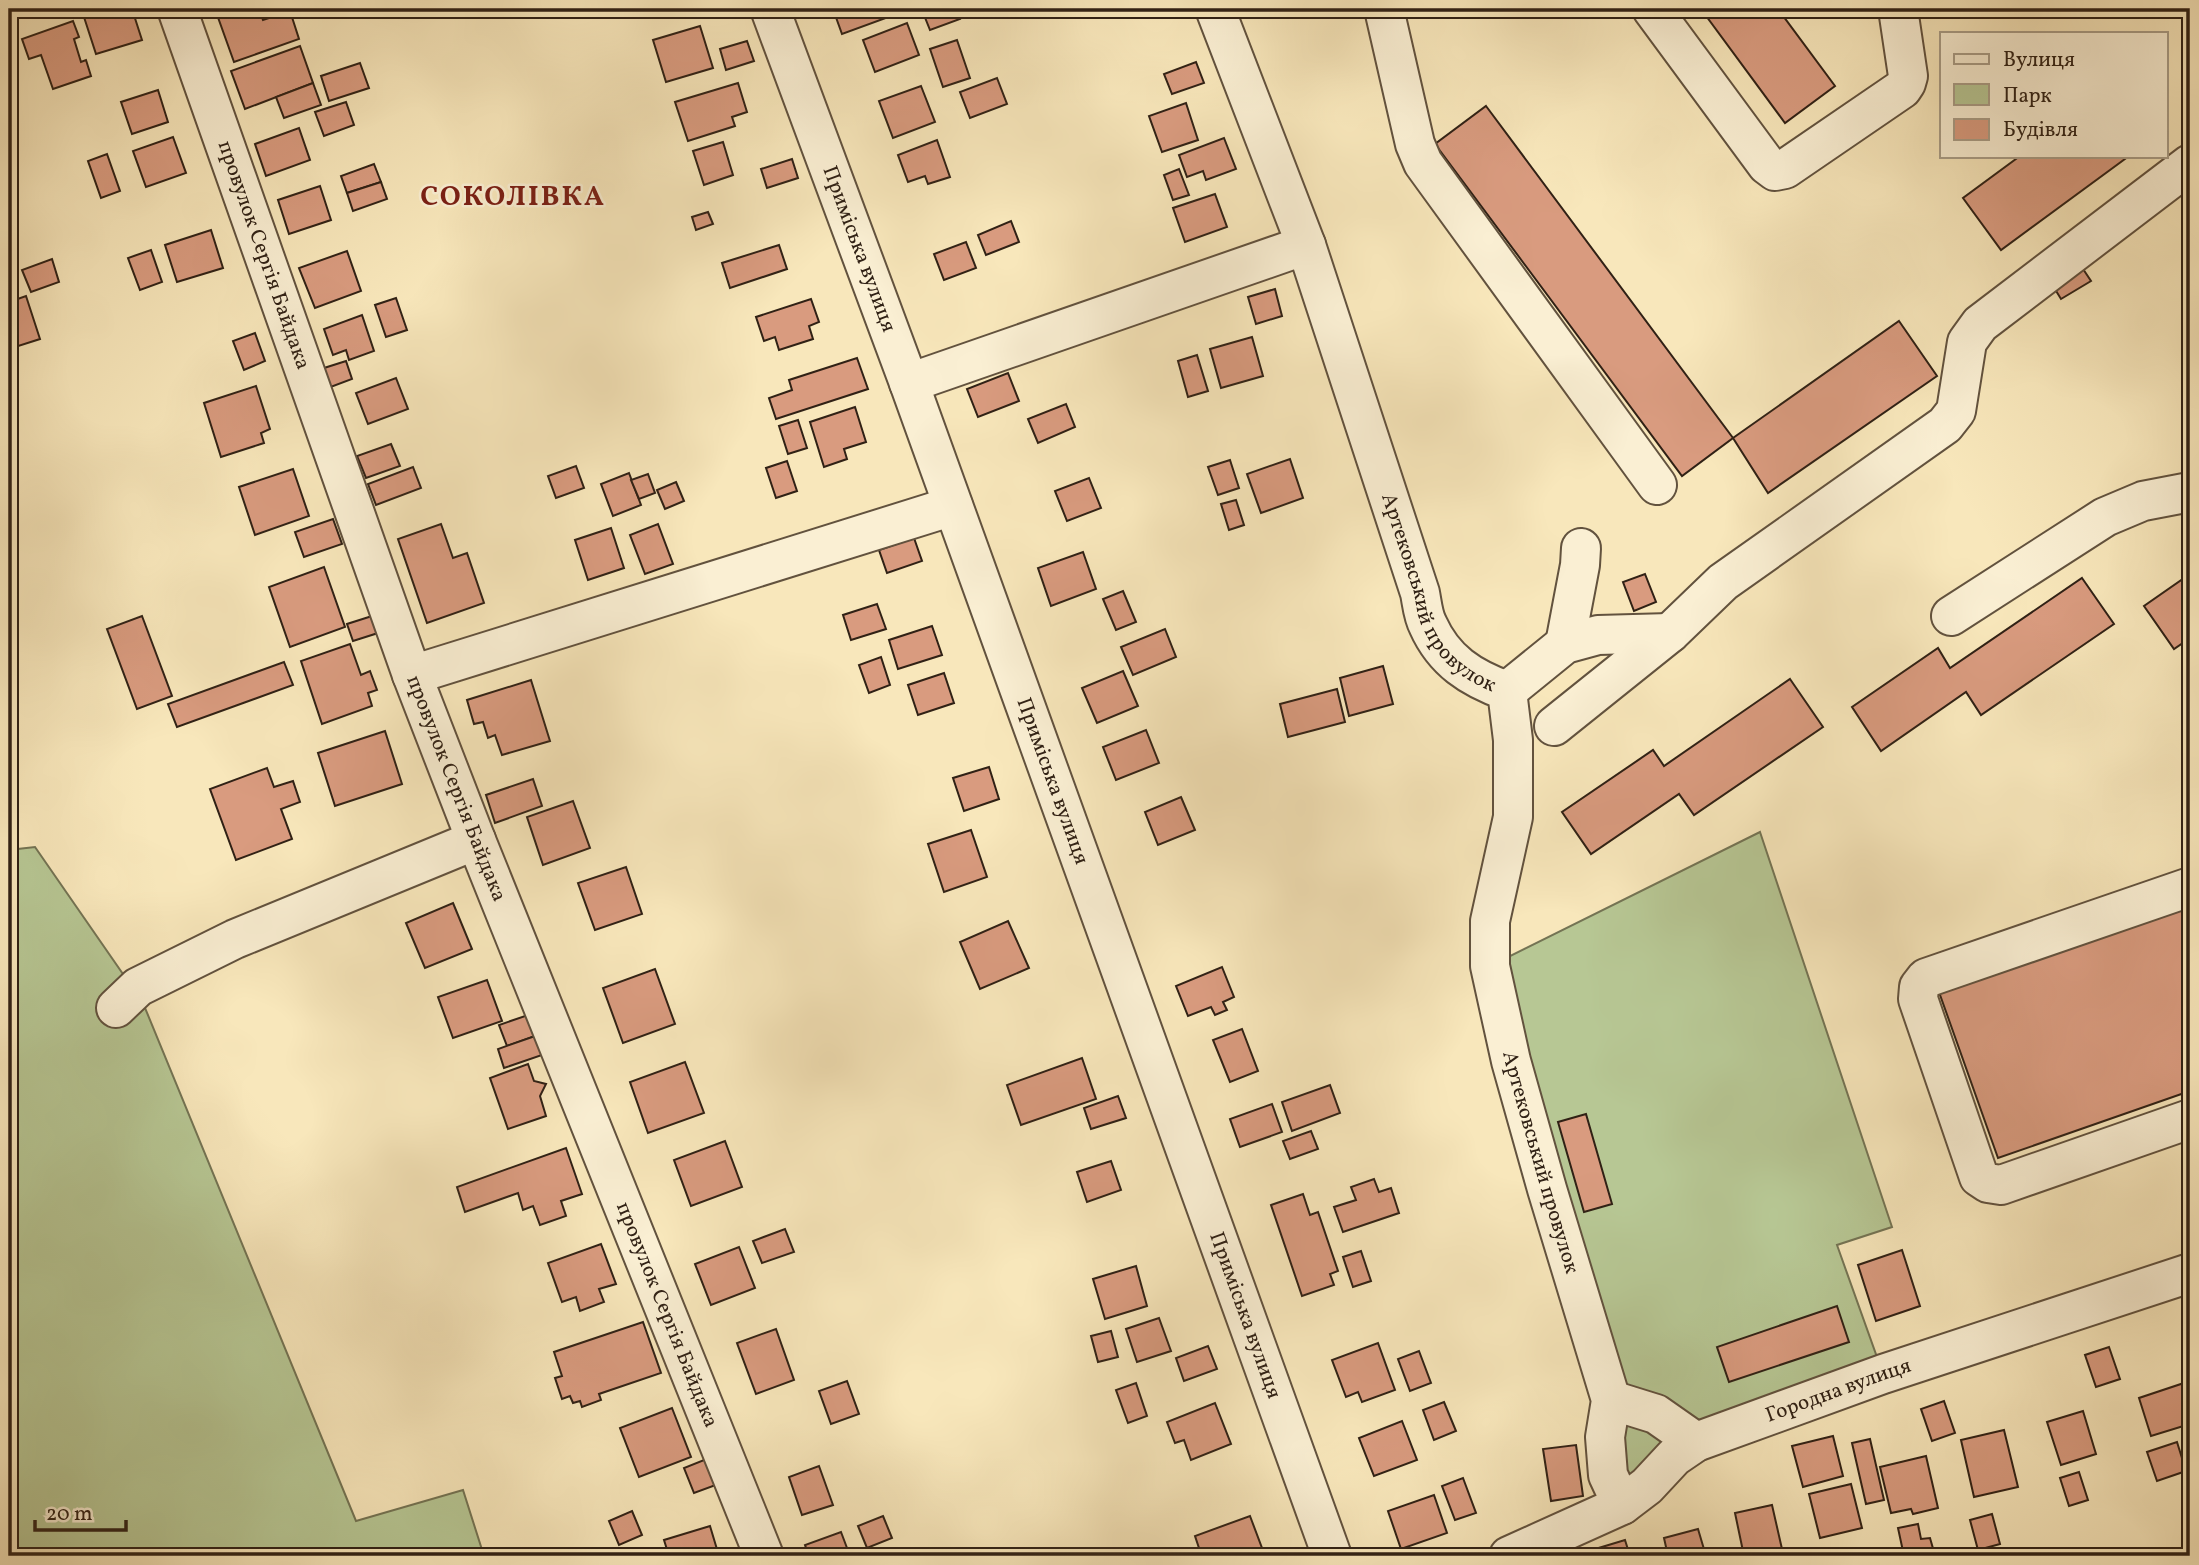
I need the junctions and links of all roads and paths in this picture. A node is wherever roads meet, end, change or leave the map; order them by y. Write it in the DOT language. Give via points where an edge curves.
graph roads {
  1 [pos="177,9"];
  2 [pos="769,9"];
  3 [pos="1215,9"];
  4 [pos="1384,9"];
  5 [pos="1652,9"];
  6 [pos="1898,9"];
  7 [pos="2190,164"];
  8 [pos="1306,245"];
  9 [pos="909,383"];
  10 [pos="1657,485"];
  11 [pos="2190,492"];
  12 [pos="953,506"];
  13 [pos="1581,548"];
  14 [pos="1951,616"];
  15 [pos="1670,633"];
  16 [pos="1565,644"];
  17 [pos="412,675"];
  18 [pos="1507,691"];
  19 [pos="1554,726"];
  20 [pos="476,841"];
  21 [pos="2190,887"];
  22 [pos="116,1008"];
  23 [pos="2190,1119"];
  24 [pos="2190,1273"];
  25 [pos="1611,1400"];
  26 [pos="1696,1442"];
  27 [pos="1622,1505"];
  28 [pos="764,1556"];
  29 [pos="1332,1556"];
  30 [pos="1509,1556"];
  1 -- 17 [label="street, провулок Сергія Байдака"];
  2 -- 9 [label="street, Приміська вулиця"];
  3 -- 8 [label="street, Артековський провулок"];
  4 -- 10 [label="street" via="1423,163"];
  5 -- 6 [label="street" via="1775,171 1786,169 1902,89 1908,76"];
  7 -- 15 [label="street" via="1980,324 1967,342 1956,411 1945,425 1723,582"];
  8 -- 9 [label="street"];
  8 -- 18 [label="street, Артековський провулок" via="1427,624 1448,657 1479,681"];
  9 -- 12 [label="street, Приміська вулиця"];
  11 -- 14 [label="street" via="2143,501 2105,517"];
  12 -- 17 [label="street"];
  12 -- 29 [label="street, Приміська вулиця"];
  13 -- 16 [label="street"];
  15 -- 16 [label="street" via="1598,635"];
  15 -- 19 [label="street"];
  16 -- 18 [label="street"];
  17 -- 20 [label="street, провулок Сергія Байдака"];
  18 -- 25 [label="street, Артековський провулок" via="1513,740 1513,817 1490,921 1490,966 1511,1061"];
  20 -- 22 [label="street" via="235,939 138,987"];
  20 -- 28 [label="street, провулок Сергія Байдака"];
  21 -- 23 [label="street" via="1926,978 1918,999 1979,1177 1988,1184 2001,1185"];
  24 -- 26 [label="street, Городна вулиця" via="1883,1374"];
  25 -- 26 [label="street" via="1656,1414"];
  25 -- 27 [label="street, Артековський провулок" via="1605,1437 1608,1475"];
  26 -- 27 [label="street, Городна вулиця"];
  27 -- 30 [label="street, Городна вулиця"];
}
